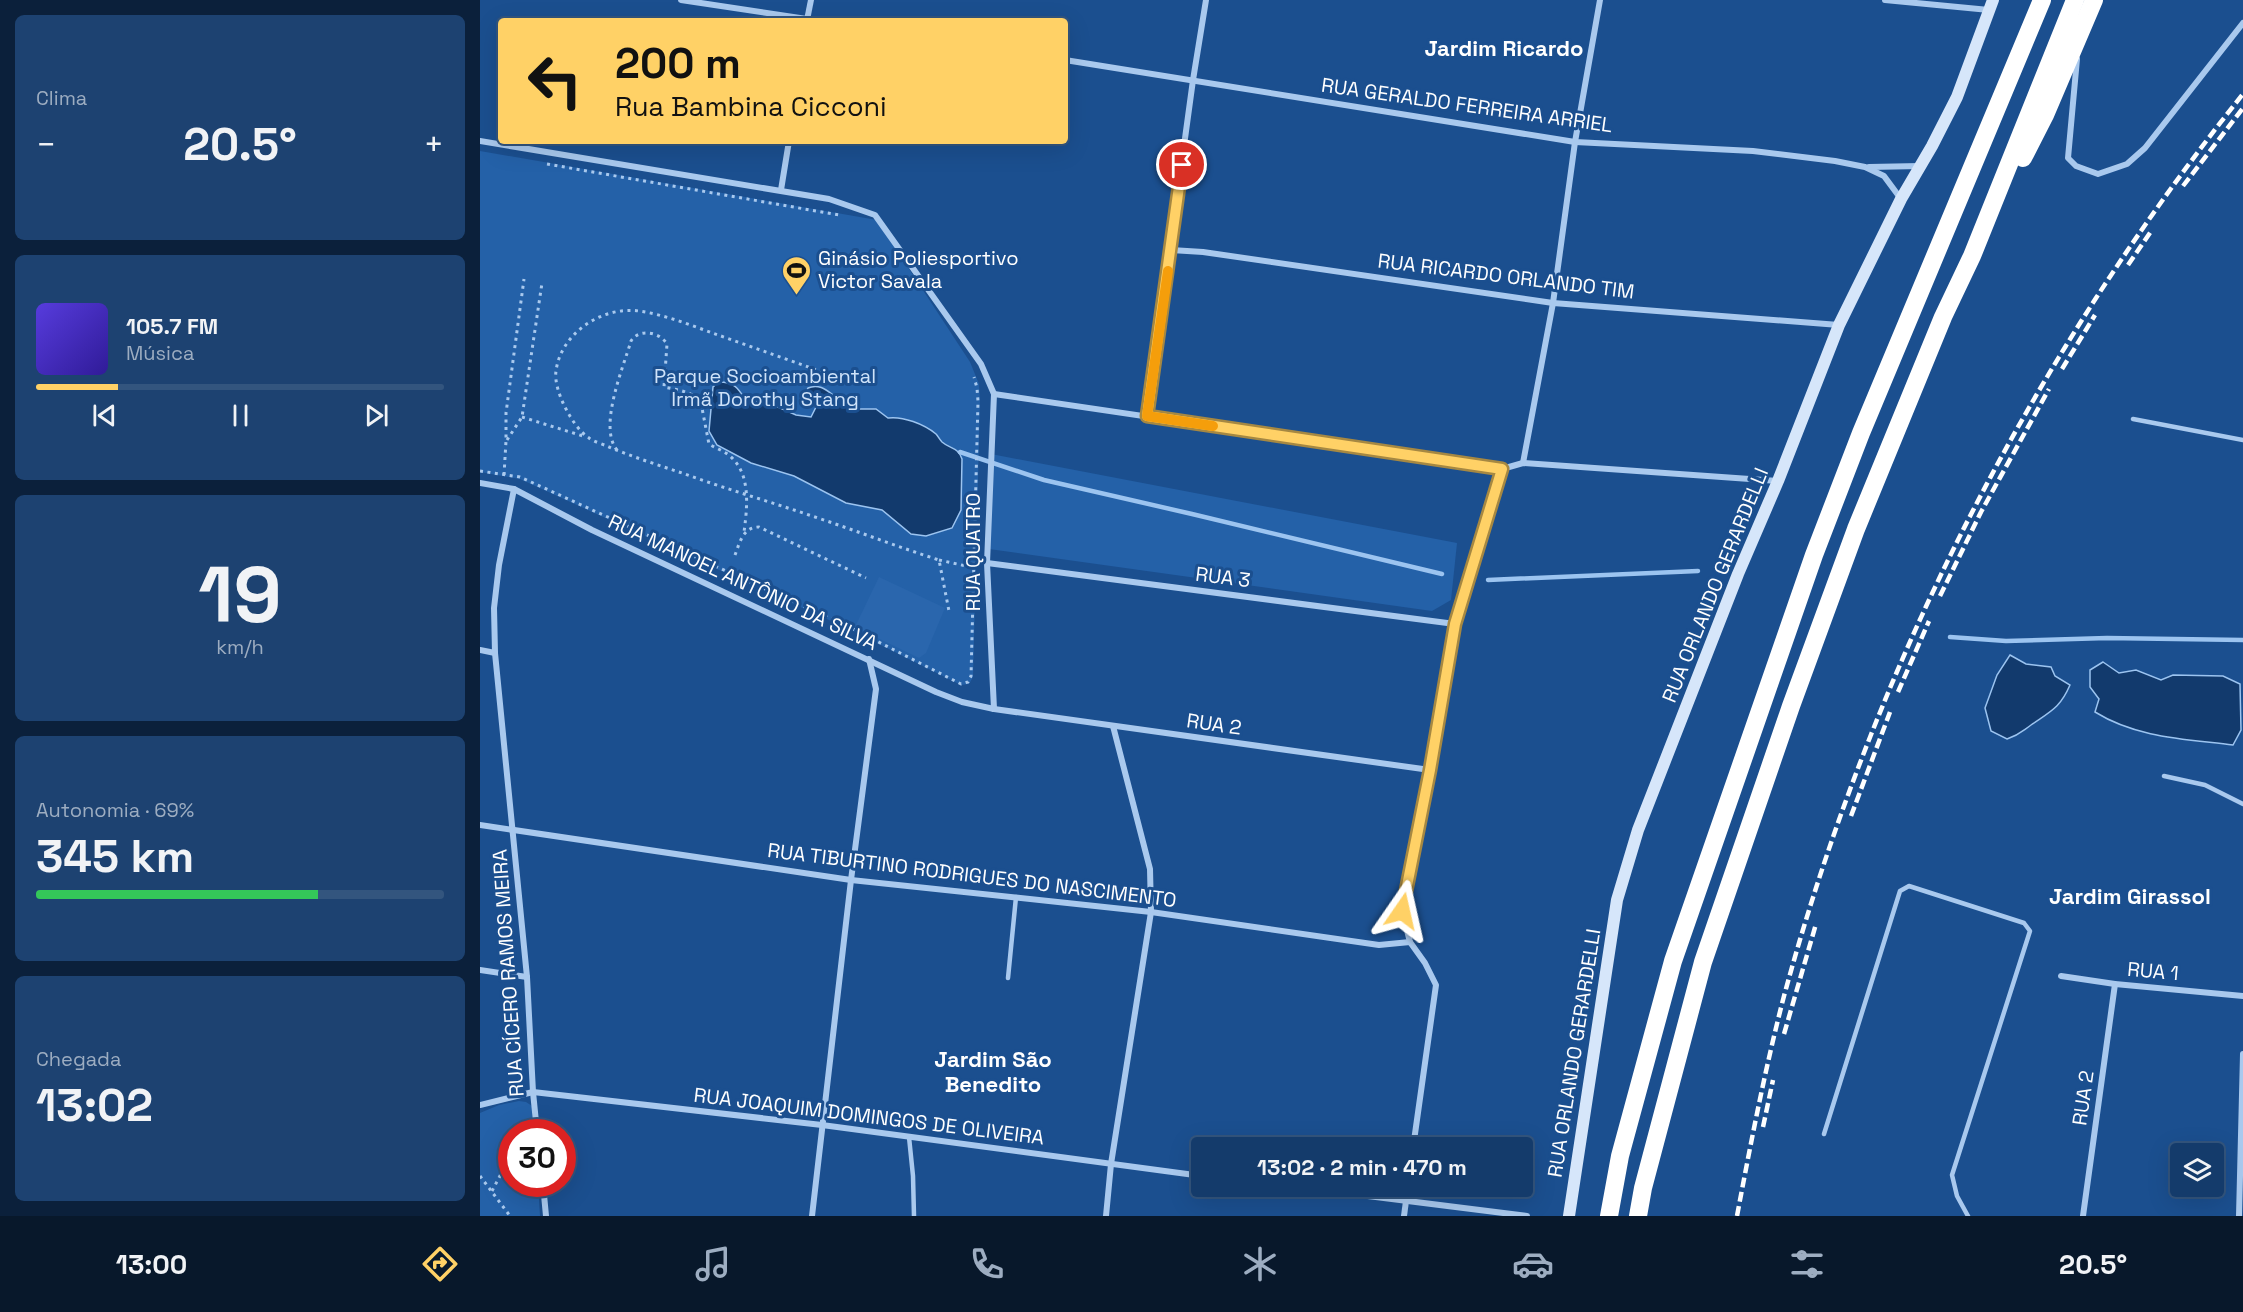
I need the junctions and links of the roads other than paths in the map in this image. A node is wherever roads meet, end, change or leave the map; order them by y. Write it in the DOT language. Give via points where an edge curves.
graph roads {
  1 [pos="681,0"];
  2 [pos="811,0"];
  3 [pos="1206,0"];
  4 [pos="1600,0"];
  5 [pos="1885,0"];
  6 [pos="2042,0"];
  7 [pos="2075,0"];
  8 [pos="2094,0"];
  9 [pos="1992,5"];
  10 [pos="794,18"];
  11 [pos="807,18"];
  12 [pos="2243,23"];
  13 [pos="2079,37"];
  14 [pos="1068,60"];
  15 [pos="1193,80"];
  16 [pos="480,141"];
  17 [pos="1575,142"];
  18 [pos="498,144"];
  19 [pos="498,144"];
  20 [pos="789,144"];
  21 [pos="1920,166"];
  22 [pos="1865,167"];
  23 [pos="781,190"];
  24 [pos="1901,199"];
  25 [pos="1171,250"];
  26 [pos="1972,256"];
  27 [pos="1552,303"];
  28 [pos="1839,325"];
  29 [pos="994,394"];
  30 [pos="1147,416"];
  31 [pos="2133,419"];
  32 [pos="2243,441"];
  33 [pos="1523,463"];
  34 [pos="1502,469"];
  35 [pos="1778,481"];
  36 [pos="480,483"];
  37 [pos="514,489"];
  38 [pos="987,563"];
  39 [pos="1455,624"];
  40 [pos="480,650"];
  41 [pos="495,653"];
  42 [pos="869,660"];
  43 [pos="994,709"];
  44 [pos="1113,726"];
  45 [pos="1430,770"];
  46 [pos="2164,776"];
  47 [pos="2243,804"];
  48 [pos="480,825"];
  49 [pos="513,831"];
  50 [pos="850,880"];
  51 [pos="1016,897"];
  52 [pos="1151,912"];
  53 [pos="1410,942"];
  54 [pos="480,970"];
  55 [pos="2061,976"];
  56 [pos="527,977"];
  57 [pos="1008,978"];
  58 [pos="2115,984"];
  59 [pos="2243,996"];
  60 [pos="2243,1054"];
  61 [pos="533,1092"];
  62 [pos="480,1105"];
  63 [pos="536,1119"];
  64 [pos="822,1125"];
  65 [pos="1824,1134"];
  66 [pos="909,1137"];
  67 [pos="1415,1137"];
  68 [pos="1111,1164"];
  69 [pos="1191,1175"];
  70 [pos="544,1197"];
  71 [pos="1375,1197"];
  72 [pos="1407,1197"];
  73 [pos="1406,1201"];
  74 [pos="546,1216"];
  75 [pos="812,1216"];
  76 [pos="914,1216"];
  77 [pos="1106,1216"];
  78 [pos="1404,1216"];
  79 [pos="1527,1216"];
  80 [pos="1569,1216"];
  81 [pos="1609,1216"];
  82 [pos="1638,1216"];
  83 [pos="1968,1216"];
  84 [pos="2083,1216"];
  85 [pos="2239,1216"];
  1 -- 10 [label="street"];
  2 -- 11 [label="street"];
  3 -- 15 [label="street"];
  4 -- 17 [label="street"];
  5 -- 9 [label="street"];
  6 -- 81 [label="highway" via="1814,555 1673,962 1620,1156"];
  7 -- 26 [label="highway"];
  8 -- 13 [label="highway"];
  9 -- 21 [label="street, RUA ORLANDO GERARDELLI" via="1957,97"];
  12 -- 13 [label="street" via="2145,148 2127,164 2098,174 2076,166 2068,158"];
  13 -- 26 [label="highway" via="2045,115"];
  14 -- 15 [label="street, RUA GERALDO FERREIRA ARRIEL"];
  15 -- 17 [label="street, RUA GERALDO FERREIRA ARRIEL"];
  15 -- 25 [label="street"];
  16 -- 19 [label="street"];
  17 -- 22 [label="street, RUA GERALDO FERREIRA ARRIEL" via="1753,151"];
  17 -- 27 [label="street"];
  18 -- 23 [label="street"];
  20 -- 23 [label="street"];
  21 -- 22 [label="street, RUA GERALDO FERREIRA ARRIEL"];
  21 -- 24 [label="street, RUA ORLANDO GERARDELLI"];
  22 -- 24 [label="street, RUA GERALDO FERREIRA ARRIEL" via="1884,176"];
  23 -- 29 [label="street" via="830,199 875,215 981,364"];
  24 -- 28 [label="street, RUA ORLANDO GERARDELLI"];
  25 -- 27 [label="street, RUA RICARDO ORLANDO TIM"];
  25 -- 30 [label="street"];
  26 -- 82 [label="highway" via="1861,519 1791,706 1703,962"];
  27 -- 28 [label="street, RUA RICARDO ORLANDO TIM"];
  27 -- 33 [label="street"];
  28 -- 35 [label="street, RUA ORLANDO GERARDELLI"];
  29 -- 30 [label="street"];
  29 -- 38 [label="street, RUA QUATRO"];
  30 -- 34 [label="street"];
  31 -- 32 [label="lane"];
  33 -- 34 [label="street"];
  33 -- 35 [label="street"];
  34 -- 39 [label="street"];
  35 -- 80 [label="street, RUA ORLANDO GERARDELLI" via="1638,830 1617,900"];
  36 -- 37 [label="street, RUA MANOEL ANTÔNIO DA SILVA"];
  37 -- 41 [label="street, RUA CÍCERO RAMOS MEIRA" via="495,597"];
  37 -- 42 [label="street, RUA MANOEL ANTÔNIO DA SILVA" via="592,530"];
  38 -- 39 [label="street, RUA 3"];
  38 -- 43 [label="street, RUA QUATRO"];
  39 -- 45 [label="street"];
  40 -- 41 [label="street"];
  41 -- 49 [label="street, RUA CÍCERO RAMOS MEIRA"];
  42 -- 43 [label="street, RUA MANOEL ANTÔNIO DA SILVA" via="936,692"];
  42 -- 50 [label="street" via="876,689"];
  43 -- 44 [label="street, RUA 2"];
  44 -- 45 [label="street, RUA 2"];
  44 -- 52 [label="street" via="1150,868"];
  45 -- 53 [label="street" via="1402,911"];
  46 -- 47 [label="lane" via="2205,785"];
  48 -- 49 [label="street, RUA TIBURTINO RODRIGUES DO NASCIMENTO"];
  49 -- 50 [label="street, RUA TIBURTINO RODRIGUES DO NASCIMENTO"];
  49 -- 56 [label="street, RUA CÍCERO RAMOS MEIRA"];
  50 -- 51 [label="street, RUA TIBURTINO RODRIGUES DO NASCIMENTO"];
  50 -- 64 [label="street"];
  51 -- 52 [label="street, RUA TIBURTINO RODRIGUES DO NASCIMENTO"];
  51 -- 57 [label="lane"];
  52 -- 53 [label="street, RUA TIBURTINO RODRIGUES DO NASCIMENTO" via="1379,945"];
  52 -- 68 [label="street"];
  53 -- 67 [label="street" via="1436,985"];
  54 -- 56 [label="street"];
  55 -- 58 [label="street, RUA 1"];
  56 -- 61 [label="street, RUA CÍCERO RAMOS MEIRA"];
  58 -- 59 [label="street, RUA 1"];
  58 -- 84 [label="street, RUA 2"];
  60 -- 85 [label="street"];
  61 -- 62 [label="street"];
  61 -- 63 [label="street, RUA CÍCERO RAMOS MEIRA"];
  61 -- 64 [label="street, RUA JOAQUIM DOMINGOS DE OLIVEIRA"];
  64 -- 66 [label="street, RUA JOAQUIM DOMINGOS DE OLIVEIRA"];
  64 -- 75 [label="street"];
  65 -- 83 [label="lane" via="1900,891 1909,886 2024,923 2030,931 1952,1176"];
  66 -- 68 [label="street, RUA JOAQUIM DOMINGOS DE OLIVEIRA"];
  66 -- 76 [label="lane"];
  68 -- 69 [label="street, RUA JOAQUIM DOMINGOS DE OLIVEIRA"];
  68 -- 77 [label="street"];
  70 -- 74 [label="street"];
  71 -- 73 [label="street"];
  72 -- 73 [label="street"];
  73 -- 78 [label="street"];
  73 -- 79 [label="street"];
}
